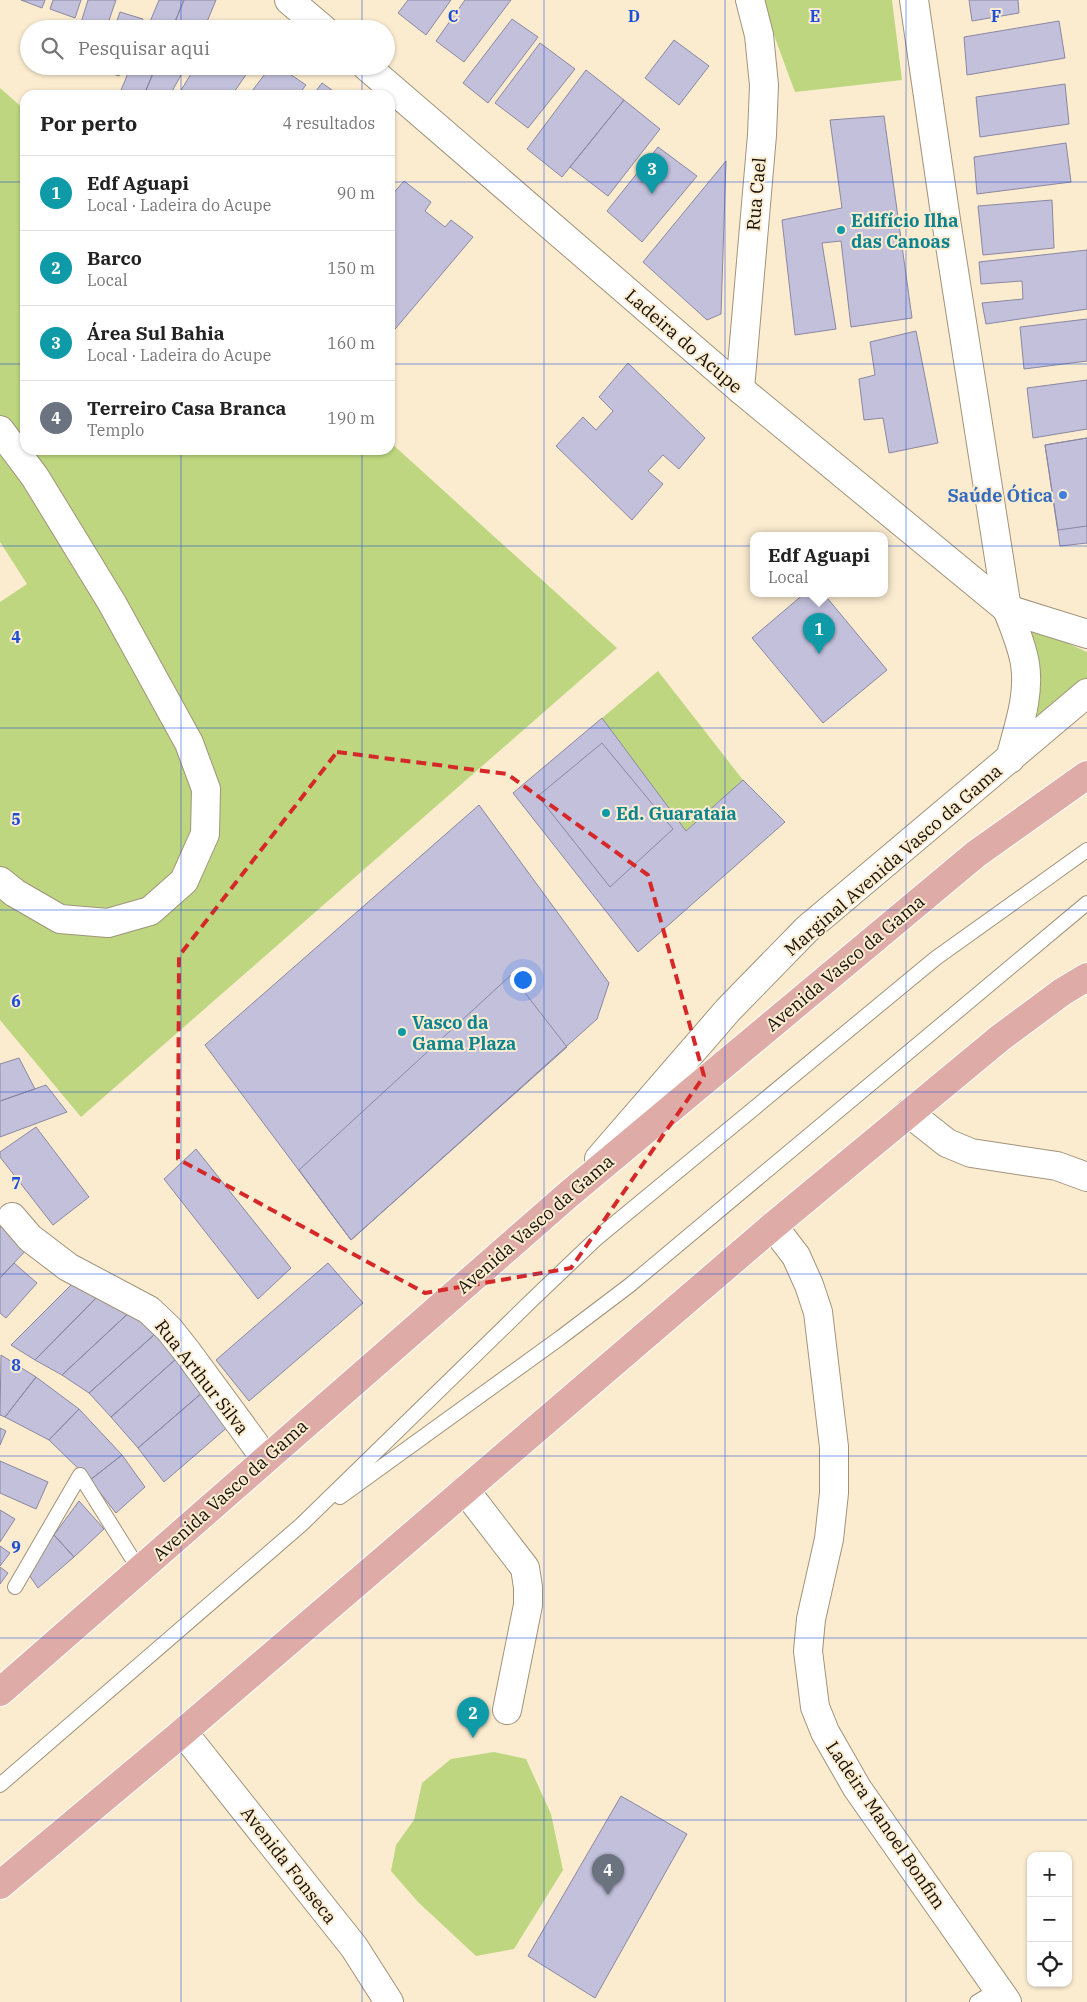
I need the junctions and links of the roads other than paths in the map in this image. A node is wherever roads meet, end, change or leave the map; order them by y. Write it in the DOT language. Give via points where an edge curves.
graph roads {
  1 [pos="289,0"];
  2 [pos="750,0"];
  3 [pos="914,0"];
  4 [pos="312,20"];
  5 [pos="376,75"];
  6 [pos="394,90"];
  7 [pos="395,91"];
  8 [pos="740,389"];
  9 [pos="0,430"];
  10 [pos="1007,609"];
  11 [pos="1087,634"];
  12 [pos="1087,693"];
  13 [pos="1010,759"];
  14 [pos="1087,775"];
  15 [pos="1087,850"];
  16 [pos="0,881"];
  17 [pos="1087,903"];
  18 [pos="1087,977"];
  19 [pos="909,1113"];
  20 [pos="1087,1177"];
  21 [pos="569,1194"];
  22 [pos="12,1217"];
  23 [pos="773,1226"];
  24 [pos="265,1458"];
  25 [pos="465,1490"];
  26 [pos="300,1525"];
  27 [pos="140,1571"];
  28 [pos="15,1587"];
  29 [pos="0,1692"];
  30 [pos="507,1710"];
  31 [pos="183,1732"];
  32 [pos="0,1784"];
  33 [pos="0,1886"];
  34 [pos="994,1998"];
  35 [pos="388,2002"];
  1 -- 4 [label="street"];
  2 -- 8 [label="street, Rua Cael" via="759,35 764,85"];
  3 -- 10 [label="street"];
  5 -- 6 [label="street, Ladeira do Acupe"];
  7 -- 8 [label="street, Ladeira do Acupe"];
  8 -- 10 [label="street, Ladeira do Acupe"];
  9 -- 16 [label="street" via="35,477 112,603 189,742 206,789 205,834 184,881 150,911 108,923 60,919"];
  10 -- 11 [label="street, Ladeira do Acupe"];
  10 -- 13 [label="street" via="1025,663 1026,681 1025,702"];
  12 -- 13 [label="street, Marginal Avenida Vasco da Gama"];
  13 -- 21 [label="street, Marginal Avenida Vasco da Gama" via="807,929 728,1010"];
  14 -- 21 [label="main road, Avenida Vasco da Gama" via="976,854"];
  15 -- 26 [label="lane" via="936,958 597,1238"];
  17 -- 26 [label="lane" via="630,1285"];
  18 -- 19 [label="main road" via="1000,1038"];
  19 -- 20 [label="street" via="947,1143 971,1152 1057,1166"];
  19 -- 23 [label="main road"];
  21 -- 24 [label="main road, Avenida Vasco da Gama"];
  22 -- 24 [label="street, Rua Arthur Silva" via="30,1238 68,1268 132,1300 156,1316 188,1353"];
  23 -- 25 [label="main road"];
  23 -- 34 [label="street, Ladeira Manoel Bonfim" via="796,1256 818,1312 834,1447 829,1539 808,1651 815,1707 857,1788"];
  24 -- 27 [label="main road, Avenida Vasco da Gama"];
  25 -- 30 [label="street" via="525,1568 528,1605"];
  25 -- 31 [label="main road"];
  26 -- 32 [label="lane"];
  27 -- 28 [label="lane" via="80,1475"];
  27 -- 29 [label="main road, Avenida Vasco da Gama"];
  31 -- 33 [label="main road"];
  31 -- 35 [label="street, Avenida Fonseca" via="354,1947"];
}
